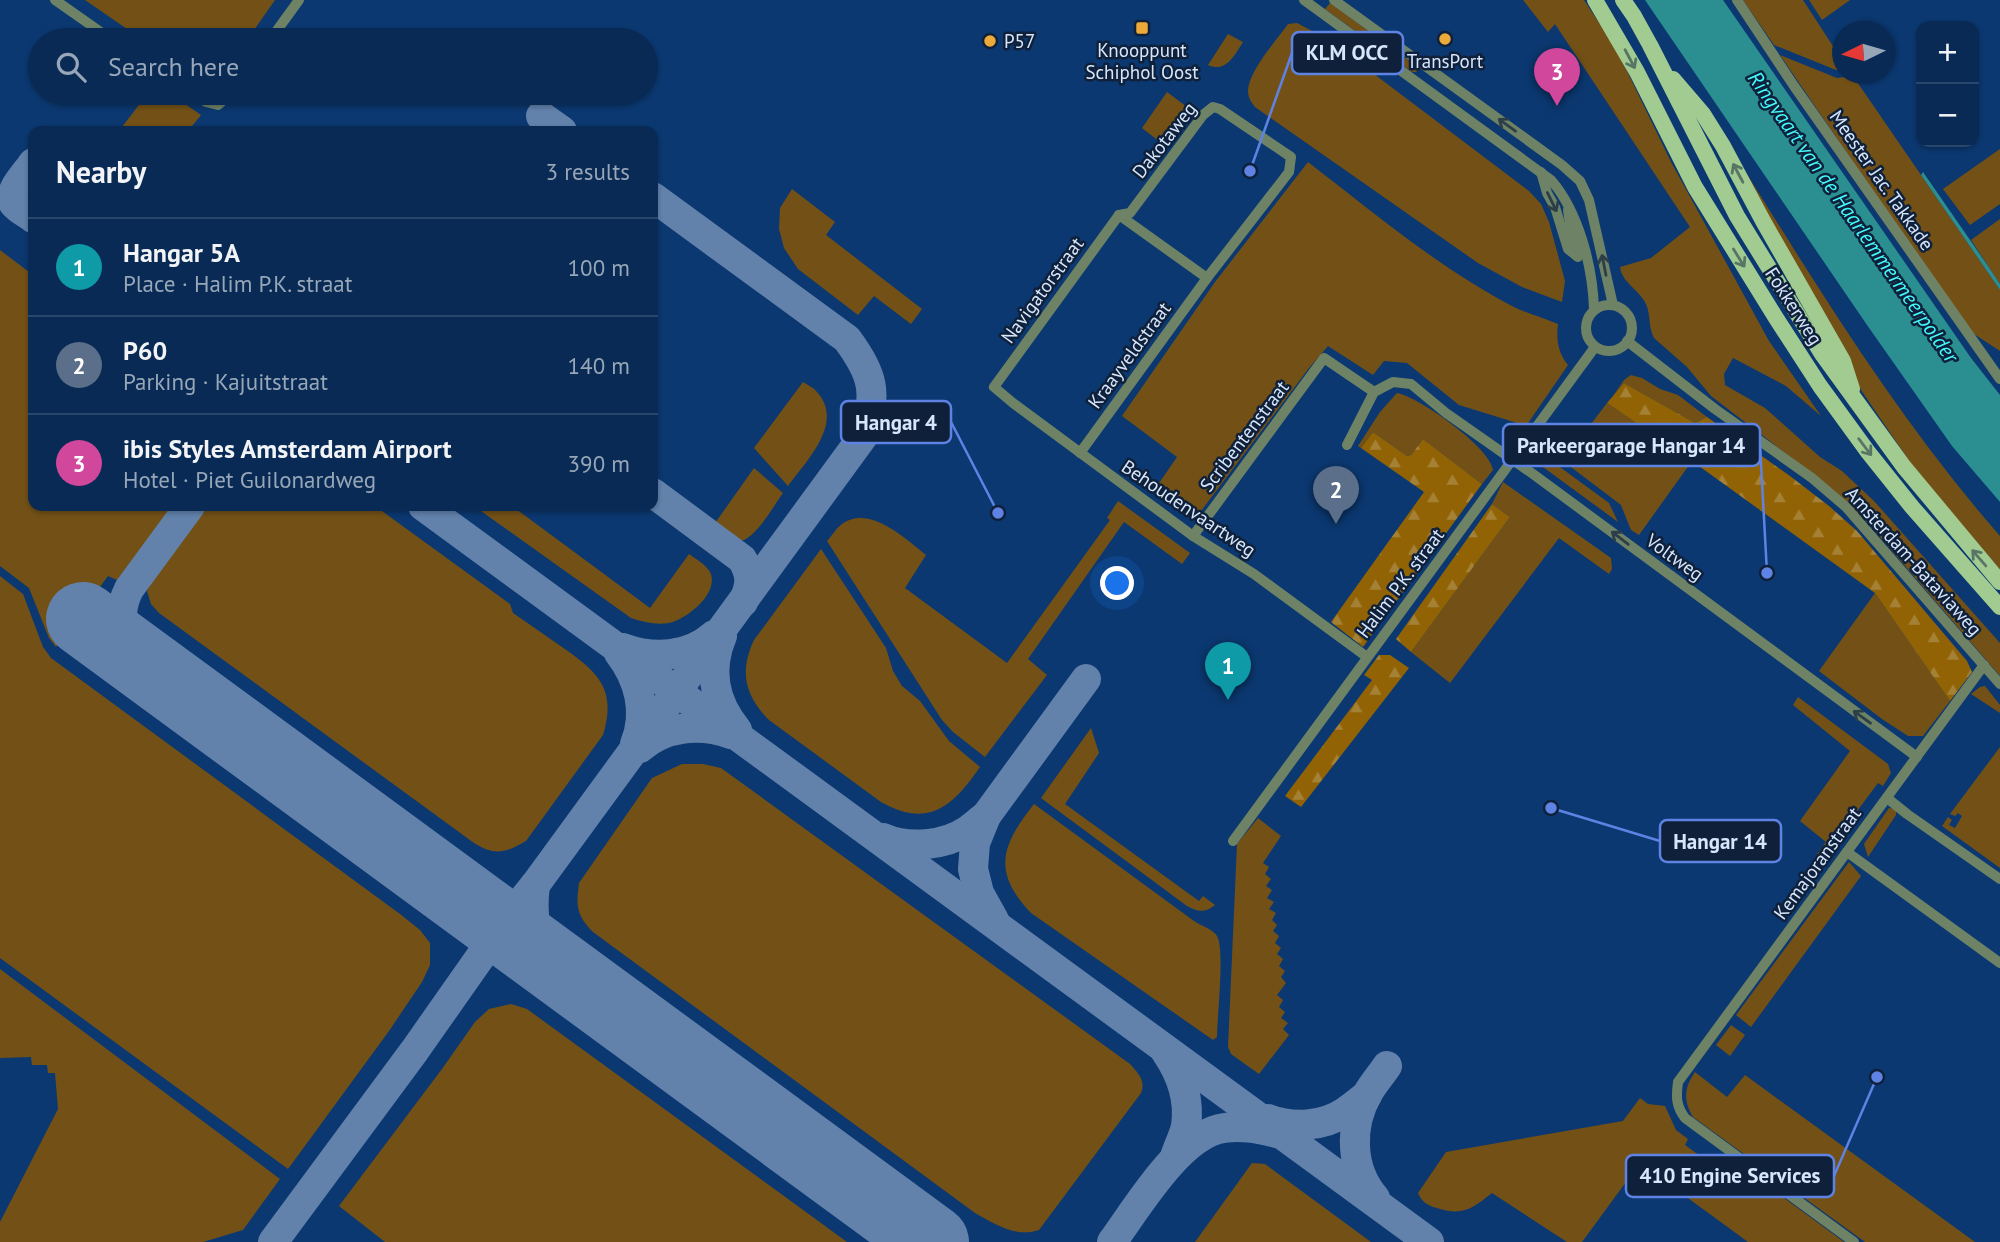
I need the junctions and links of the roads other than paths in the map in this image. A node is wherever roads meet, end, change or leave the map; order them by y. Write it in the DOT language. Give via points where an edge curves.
graph roads {
  1 [pos="55,0"];
  2 [pos="299,0"];
  3 [pos="1304,0"];
  4 [pos="1334,0"];
  5 [pos="1595,0"];
  6 [pos="1614,0"];
  7 [pos="1623,0"];
  8 [pos="1737,0"];
  9 [pos="95,28"];
  10 [pos="279,28"];
  11 [pos="1541,172"];
  12 [pos="1568,204"];
  13 [pos="1119,215"];
  14 [pos="1578,257"];
  15 [pos="1588,266"];
  16 [pos="1207,278"];
  17 [pos="1613,305"];
  18 [pos="1594,310"];
  19 [pos="1628,341"];
  20 [pos="1595,347"];
  21 [pos="2000,379"];
  22 [pos="994,387"];
  23 [pos="1374,392"];
  24 [pos="1857,404"];
  25 [pos="1347,445"];
  26 [pos="1080,453"];
  27 [pos="1513,460"];
  28 [pos="1193,536"];
  29 [pos="2000,582"];
  30 [pos="2000,607"];
  31 [pos="1367,657"];
  32 [pos="1984,665"];
  33 [pos="2000,684"];
  34 [pos="1917,757"];
  35 [pos="1888,797"];
  36 [pos="1233,841"];
  37 [pos="1847,852"];
  38 [pos="2000,879"];
  39 [pos="2000,963"];
  40 [pos="1854,1242"];
  1 -- 9 [label="street"];
  2 -- 10 [label="street"];
  3 -- 11 [label="street"];
  17 -- 4 [label="street, one-way" via="1589,200 1580,181"];
  5 -- 30 [label="main road, Fokkerweg, one-way" via="1695,187 1813,374 1868,452"];
  24 -- 6 [label="main road, one-way" via="1843,361 1713,128"];
  7 -- 24 [label="main road, Fokkerweg" via="1766,267"];
  8 -- 21 [label="street, Meester Jac. Takkade"];
  11 -- 12 [label="street"];
  11 -- 14 [label="street, one-way" via="1568,249"];
  12 -- 14 [label="street"];
  12 -- 15 [label="street"];
  13 -- 16 [label="street"];
  13 -- 16 [label="street, Dakotaweg" via="1130,213 1213,107 1291,157 1289,172"];
  13 -- 22 [label="street, Navigatorstraat"];
  14 -- 15 [label="street"];
  15 -- 18 [label="street"];
  16 -- 26 [label="street, Kraayveldstraat"];
  17 -- 18 [label="street"];
  17 -- 19 [label="street" via="1629,317"];
  18 -- 20 [label="street" via="1588,316 1586,333"];
  19 -- 20 [label="street" via="1613,351"];
  19 -- 32 [label="street, Amsterdam-Bataviaweg" via="1846,508"];
  20 -- 27 [label="street, Halim P.K. straat"];
  22 -- 26 [label="street, Behoudenvaartweg"];
  23 -- 25 [label="street"];
  23 -- 27 [label="street, Voltweg" via="1393,382 1411,384"];
  23 -- 28 [label="street, Scribentenstraat" via="1324,358"];
  29 -- 24 [label="main road, Fokkerweg, one-way"];
  26 -- 28 [label="street, Behoudenvaartweg"];
  27 -- 31 [label="street, Halim P.K. straat"];
  34 -- 27 [label="street, Voltweg, one-way"];
  28 -- 31 [label="street, Behoudenvaartweg" via="1254,574"];
  31 -- 36 [label="street, Halim P.K. straat"];
  32 -- 33 [label="street, Amsterdam-Bataviaweg"];
  32 -- 34 [label="street, Kemajoranstraat"];
  34 -- 35 [label="street, Kemajoranstraat"];
  35 -- 37 [label="street, Kemajoranstraat"];
  35 -- 38 [label="street"];
  37 -- 39 [label="street"];
  37 -- 40 [label="street, Kemajoranstraat" via="1678,1082 1676,1097 1685,1118"];
}
